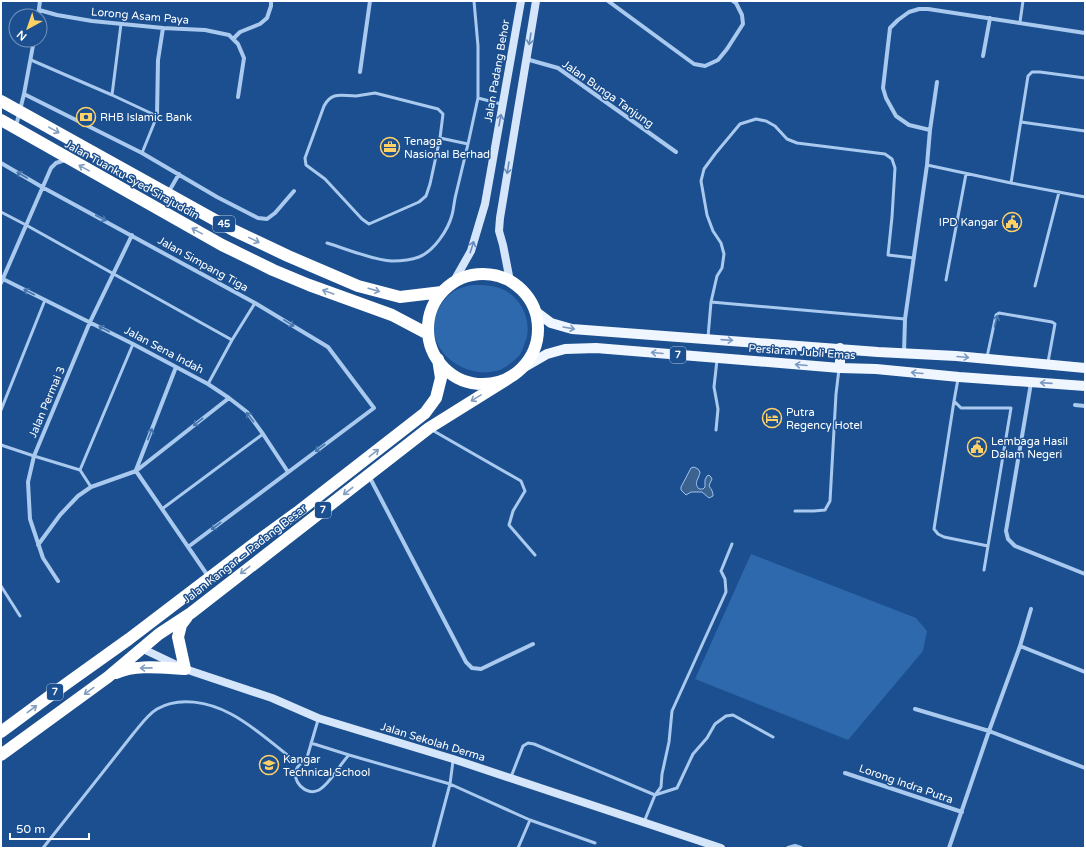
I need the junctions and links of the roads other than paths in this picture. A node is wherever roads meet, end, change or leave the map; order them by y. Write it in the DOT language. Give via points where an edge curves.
graph roads {
  1 [pos="271,1"];
  2 [pos="370,1"];
  3 [pos="474,1"];
  4 [pos="520,1"];
  5 [pos="536,1"];
  6 [pos="608,1"];
  7 [pos="733,1"];
  8 [pos="1023,1"];
  9 [pos="48,12"];
  10 [pos="990,18"];
  11 [pos="1020,22"];
  12 [pos="121,24"];
  13 [pos="163,28"];
  14 [pos="1085,32"];
  15 [pos="233,39"];
  16 [pos="33,48"];
  17 [pos="983,56"];
  18 [pos="526,59"];
  19 [pos="31,60"];
  20 [pos="360,72"];
  21 [pos="1085,78"];
  22 [pos="937,82"];
  23 [pos="24,94"];
  24 [pos="112,94"];
  25 [pos="238,97"];
  26 [pos="478,98"];
  27 [pos="1,101"];
  28 [pos="503,105"];
  29 [pos="20,112"];
  30 [pos="157,116"];
  31 [pos="1,120"];
  32 [pos="1021,122"];
  33 [pos="15,128"];
  34 [pos="930,130"];
  35 [pos="1085,131"];
  36 [pos="440,138"];
  37 [pos="468,144"];
  38 [pos="676,152"];
  39 [pos="142,153"];
  40 [pos="68,158"];
  41 [pos="1,163"];
  42 [pos="927,165"];
  43 [pos="179,174"];
  44 [pos="966,174"];
  45 [pos="1011,183"];
  46 [pos="42,187"];
  47 [pos="294,191"];
  48 [pos="1058,192"];
  49 [pos="168,194"];
  50 [pos="1085,197"];
  51 [pos="1,212"];
  52 [pos="26,225"];
  53 [pos="132,235"];
  54 [pos="328,243"];
  55 [pos="914,258"];
  56 [pos="113,274"];
  57 [pos="2,280"];
  58 [pos="946,280"];
  59 [pos="454,281"];
  60 [pos="510,281"];
  61 [pos="1035,286"];
  62 [pos="442,292"];
  63 [pos="45,300"];
  64 [pos="711,302"];
  65 [pos="255,303"];
  66 [pos="535,311"];
  67 [pos="905,319"];
  68 [pos="90,322"];
  69 [pos="428,334"];
  70 [pos="708,339"];
  71 [pos="232,340"];
  72 [pos="133,344"];
  73 [pos="840,348"];
  74 [pos="904,353"];
  75 [pos="717,358"];
  76 [pos="438,359"];
  77 [pos="987,359"];
  78 [pos="1048,364"];
  79 [pos="176,367"];
  80 [pos="840,368"];
  81 [pos="1085,368"];
  82 [pos="521,369"];
  83 [pos="959,377"];
  84 [pos="509,378"];
  85 [pos="1031,382"];
  86 [pos="208,384"];
  87 [pos="1085,386"];
  88 [pos="229,398"];
  89 [pos="954,401"];
  90 [pos="1075,405"];
  91 [pos="1085,406"];
  92 [pos="1,410"];
  93 [pos="429,428"];
  94 [pos="716,430"];
  95 [pos="263,434"];
  96 [pos="1,445"];
  97 [pos="34,456"];
  98 [pos="80,470"];
  99 [pos="136,471"];
  100 [pos="288,472"];
  101 [pos="368,475"];
  102 [pos="91,487"];
  103 [pos="162,509"];
  104 [pos="795,511"];
  105 [pos="732,544"];
  106 [pos="38,545"];
  107 [pos="988,546"];
  108 [pos="188,547"];
  109 [pos="535,555"];
  110 [pos="984,570"];
  111 [pos="1085,574"];
  112 [pos="209,578"];
  113 [pos="58,581"];
  114 [pos="1,586"];
  115 [pos="1031,609"];
  116 [pos="191,613"];
  117 [pos="20,616"];
  118 [pos="153,620"];
  119 [pos="533,644"];
  120 [pos="1020,646"];
  121 [pos="141,648"];
  122 [pos="110,652"];
  123 [pos="185,669"];
  124 [pos="1085,672"];
  125 [pos="108,678"];
  126 [pos="915,709"];
  127 [pos="318,718"];
  128 [pos="990,731"];
  129 [pos="1,732"];
  130 [pos="773,737"];
  131 [pos="311,743"];
  132 [pos="1,755"];
  133 [pos="349,755"];
  134 [pos="453,759"];
  135 [pos="301,763"];
  136 [pos="1085,768"];
  137 [pos="845,773"];
  138 [pos="511,779"];
  139 [pos="450,784"];
  140 [pos="655,796"];
  141 [pos="962,812"];
  142 [pos="530,820"];
  143 [pos="644,822"];
  144 [pos="595,843"];
  145 [pos="43,848"];
  146 [pos="433,848"];
  147 [pos="518,848"];
  148 [pos="721,848"];
  149 [pos="788,848"];
  150 [pos="801,848"];
  151 [pos="949,848"];
  1 -- 15 [label="street" via="267,18 260,24 240,32"];
  2 -- 20 [label="street"];
  3 -- 26 [label="lane" via="478,46"];
  4 -- 28 [label="street, Jalan Padang Behor"];
  5 -- 18 [label="street, one-way"];
  6 -- 7 [label="street" via="694,64 705,66 718,60 728,49 743,24 742,15"];
  8 -- 11 [label="lane"];
  9 -- 12 [label="street, Lorong Asam Paya"];
  10 -- 11 [label="street"];
  10 -- 17 [label="street"];
  10 -- 34 [label="street" via="919,9 909,12 890,28 884,93 896,116 909,125"];
  11 -- 14 [label="street"];
  12 -- 13 [label="street, Lorong Asam Paya"];
  12 -- 24 [label="lane"];
  13 -- 15 [label="street, Lorong Asam Paya" via="205,30 229,35"];
  13 -- 30 [label="street" via="158,60"];
  15 -- 25 [label="street, Lorong Asam Paya" via="244,58"];
  16 -- 19 [label="street"];
  18 -- 38 [label="street, Jalan Bunga Tanjung" via="558,68"];
  18 -- 60 [label="street, one-way" via="499,231"];
  19 -- 23 [label="street"];
  19 -- 24 [label="lane"];
  21 -- 32 [label="lane" via="1032,72 1028,76"];
  22 -- 34 [label="street"];
  23 -- 29 [label="street"];
  23 -- 39 [label="street"];
  24 -- 30 [label="lane"];
  26 -- 28 [label="lane"];
  26 -- 37 [label="lane"];
  27 -- 29 [label="highway, Jalan Tuanku Syed Sirajuddin / 45"];
  59 -- 28 [label="street, Jalan Padang Behor, one-way" via="471,251 485,204"];
  29 -- 33 [label="street"];
  29 -- 49 [label="highway, Jalan Tuanku Syed Sirajuddin / 45, one-way"];
  30 -- 39 [label="lane"];
  31 -- 33 [label="highway, Jalan Tuanku Syed Sirajuddin / 45"];
  32 -- 35 [label="lane"];
  32 -- 45 [label="lane"];
  33 -- 40 [label="highway, Jalan Tuanku Syed Sirajuddin / 45"];
  34 -- 42 [label="street"];
  36 -- 36 [label="lane" via="426,196 419,202 369,224 325,179 306,164 305,158 324,106 327,100 335,95 357,96 376,93 438,109 443,114"];
  36 -- 37 [label="lane"];
  37 -- 54 [label="lane" via="452,215 439,241 428,251 420,256 391,261"];
  39 -- 43 [label="street"];
  40 -- 46 [label="street" via="51,168"];
  69 -- 40 [label="highway, Jalan Tuanku Syed Sirajuddin / 45, one-way" via="392,315 273,270 228,248"];
  46 -- 41 [label="street, Jalan Simpang Tiga, one-way"];
  42 -- 44 [label="lane"];
  42 -- 55 [label="street"];
  43 -- 47 [label="street" via="258,218 267,219"];
  43 -- 49 [label="street"];
  44 -- 45 [label="lane"];
  44 -- 58 [label="lane"];
  45 -- 48 [label="lane"];
  46 -- 52 [label="street"];
  46 -- 53 [label="street, Jalan Simpang Tiga, one-way"];
  48 -- 50 [label="lane"];
  48 -- 61 [label="lane"];
  49 -- 62 [label="highway, Jalan Tuanku Syed Sirajuddin / 45, one-way" via="233,230 358,286 400,297"];
  51 -- 52 [label="lane"];
  52 -- 56 [label="lane"];
  52 -- 57 [label="street"];
  53 -- 56 [label="street, Jalan Permai 3"];
  53 -- 65 [label="street, Jalan Simpang Tiga"];
  55 -- 64 [label="lane" via="888,255 895,168 892,160 885,154 797,143 786,139 775,126 756,119 740,124 704,169 701,181 707,215 724,254"];
  55 -- 67 [label="street"];
  56 -- 68 [label="street, Jalan Permai 3"];
  56 -- 71 [label="lane"];
  63 -- 57 [label="street, Jalan Sena Indah, one-way"];
  59 -- 60 [label="highway, 7" via="472,274 492,274"];
  59 -- 62 [label="highway, 7"];
  60 -- 66 [label="highway, 7" via="525,294"];
  62 -- 69 [label="highway, 7" via="430,312"];
  63 -- 68 [label="street, Jalan Sena Indah"];
  63 -- 92 [label="lane"];
  64 -- 67 [label="lane"];
  64 -- 70 [label="lane"];
  65 -- 71 [label="lane"];
  65 -- 100 [label="street, Jalan Simpang Tiga, one-way" via="328,347 374,408"];
  66 -- 70 [label="main road, Persiaran Jubli Emas / 7, one-way" via="550,323 572,329"];
  66 -- 82 [label="highway, 7" via="538,322 537,342"];
  67 -- 74 [label="street"];
  72 -- 68 [label="street, Jalan Sena Indah, one-way"];
  68 -- 97 [label="street, Jalan Permai 3"];
  69 -- 76 [label="highway, 7"];
  70 -- 73 [label="main road, Persiaran Jubli Emas / 7, one-way"];
  71 -- 86 [label="lane"];
  72 -- 79 [label="street, Jalan Sena Indah"];
  72 -- 98 [label="lane"];
  73 -- 74 [label="main road, Persiaran Jubli Emas / 7"];
  73 -- 80 [label="main road"];
  74 -- 77 [label="main road, Persiaran Jubli Emas / 7, one-way"];
  80 -- 75 [label="main road, Persiaran Jubli Emas / 7, one-way"];
  75 -- 82 [label="main road, Persiaran Jubli Emas / 7, one-way" via="596,348 565,349 547,354"];
  75 -- 94 [label="lane" via="714,387 718,408"];
  76 -- 84 [label="highway, 7" via="454,375 467,381 481,384 496,383"];
  112 -- 76 [label="highway, Jalan Kangar – Padang Besar / 7, one-way" via="425,413 436,398 441,378"];
  77 -- 78 [label="main road, Persiaran Jubli Emas / 7"];
  77 -- 78 [label="lane, one-way" via="996,315 999,313 1055,324"];
  78 -- 81 [label="main road, Persiaran Jubli Emas / 7"];
  79 -- 86 [label="street, Jalan Sena Indah"];
  99 -- 79 [label="street, one-way"];
  83 -- 80 [label="main road, Persiaran Jubli Emas / 7, one-way"];
  80 -- 104 [label="lane" via="836,394 830,501 825,510"];
  82 -- 84 [label="highway, 7"];
  83 -- 85 [label="main road, Persiaran Jubli Emas / 7"];
  83 -- 89 [label="lane"];
  84 -- 93 [label="highway, Jalan Kangar – Padang Besar / 7, one-way"];
  87 -- 85 [label="main road, Persiaran Jubli Emas / 7, one-way"];
  85 -- 111 [label="street" via="1006,531 1008,539 1015,546"];
  86 -- 88 [label="street, Jalan Sena Indah"];
  95 -- 88 [label="street, Jalan Sena Indah, one-way" via="247,412"];
  88 -- 99 [label="street, one-way"];
  89 -- 107 [label="lane" via="934,529 944,537"];
  89 -- 107 [label="lane" via="961,408 1011,408"];
  90 -- 91 [label="street"];
  93 -- 101 [label="highway, Jalan Kangar – Padang Besar / 7"];
  93 -- 109 [label="lane" via="521,480 525,491 513,511 509,525"];
  95 -- 100 [label="street, Jalan Sena Indah"];
  95 -- 103 [label="lane"];
  96 -- 97 [label="lane"];
  97 -- 98 [label="lane"];
  97 -- 106 [label="street, Jalan Permai 3" via="28,482 30,519"];
  98 -- 102 [label="lane"];
  99 -- 102 [label="street"];
  99 -- 103 [label="street"];
  100 -- 108 [label="street, one-way"];
  101 -- 116 [label="highway, Jalan Kangar – Padang Besar / 7, one-way"];
  101 -- 119 [label="street" via="466,662 472,668 481,669"];
  102 -- 106 [label="street" via="78,496 60,515"];
  103 -- 108 [label="street"];
  105 -- 140 [label="lane" via="721,571 725,579 726,592 672,711 661,787"];
  106 -- 113 [label="street, Jalan Permai 3"];
  107 -- 110 [label="lane"];
  108 -- 112 [label="street"];
  112 -- 118 [label="highway, Jalan Kangar – Padang Besar / 7"];
  114 -- 117 [label="lane"];
  115 -- 120 [label="street"];
  116 -- 121 [label="highway, Jalan Kangar – Padang Besar / 7"];
  116 -- 123 [label="highway" via="181,624 178,637"];
  118 -- 121 [label="highway" via="141,642"];
  118 -- 122 [label="highway, Jalan Kangar – Padang Besar / 7"];
  120 -- 124 [label="street"];
  120 -- 128 [label="street"];
  121 -- 122 [label="highway"];
  121 -- 123 [label="street, Jalan Sekolah Derma"];
  121 -- 125 [label="highway, Jalan Kangar – Padang Besar / 7"];
  129 -- 122 [label="highway, Jalan Kangar – Padang Besar / 7, one-way"];
  123 -- 125 [label="highway, one-way" via="137,668 123,670"];
  123 -- 127 [label="street, Jalan Sekolah Derma" via="272,698"];
  125 -- 132 [label="highway, Jalan Kangar – Padang Besar / 7, one-way"];
  126 -- 128 [label="street"];
  127 -- 131 [label="lane"];
  127 -- 134 [label="street, Jalan Sekolah Derma"];
  128 -- 136 [label="street"];
  128 -- 141 [label="street"];
  130 -- 140 [label="lane" via="733,715 726,716 715,724 693,754 677,788"];
  131 -- 133 [label="lane"];
  131 -- 135 [label="lane" via="306,761"];
  133 -- 135 [label="lane" via="317,791 310,792 301,788 296,780 296,769"];
  133 -- 139 [label="lane"];
  134 -- 138 [label="street, Jalan Sekolah Derma"];
  134 -- 139 [label="lane"];
  135 -- 145 [label="lane" via="295,762 230,713 213,706 179,701 156,710 146,719"];
  137 -- 141 [label="street, Lorong Indra Putra"];
  138 -- 140 [label="lane" via="523,746 528,743"];
  138 -- 143 [label="street, Jalan Sekolah Derma"];
  139 -- 142 [label="lane"];
  139 -- 146 [label="lane"];
  140 -- 143 [label="lane"];
  141 -- 151 [label="street"];
  142 -- 144 [label="lane"];
  142 -- 147 [label="lane"];
  143 -- 148 [label="street, Jalan Sekolah Derma"];
  149 -- 150 [label="street"];
}
